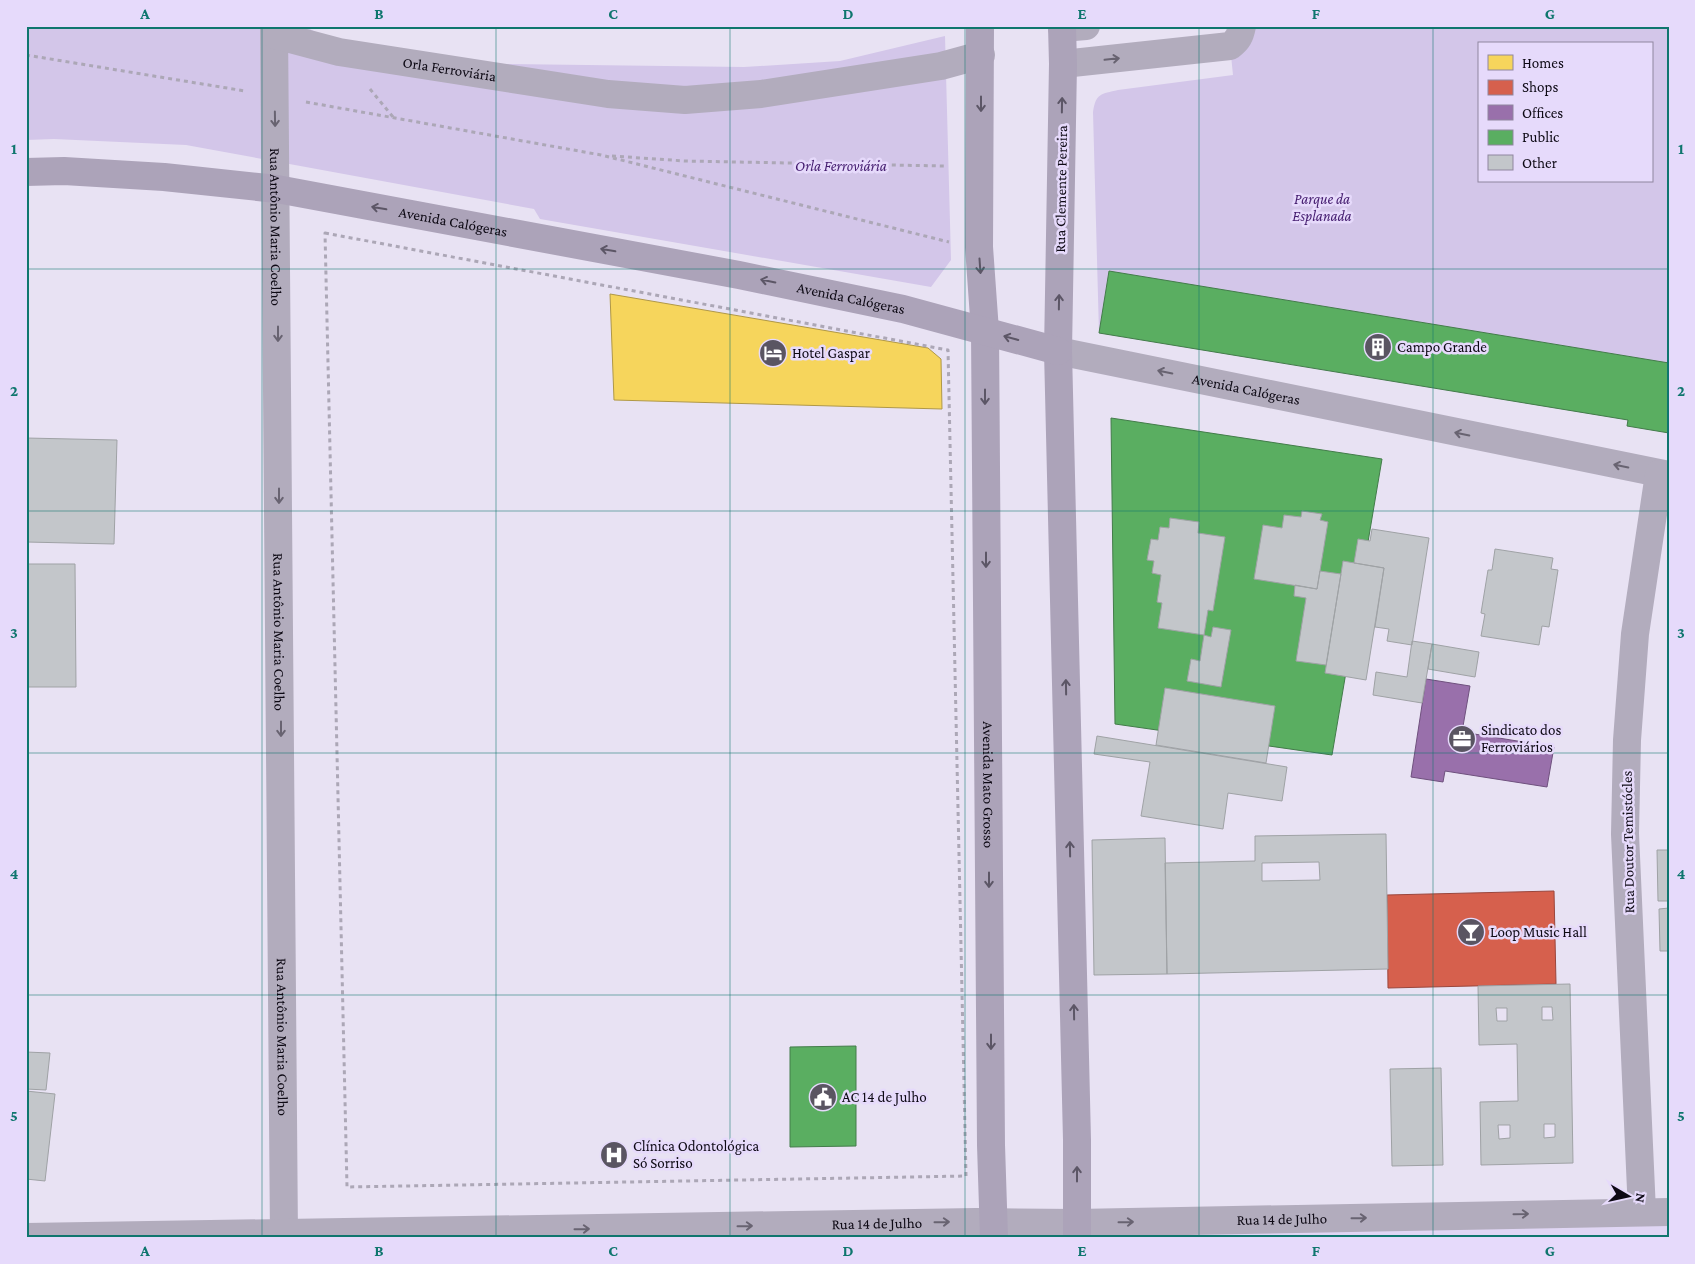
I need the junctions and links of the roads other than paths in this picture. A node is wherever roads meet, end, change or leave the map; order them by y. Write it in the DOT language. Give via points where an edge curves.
graph roads {
  1 [pos="980,26"];
  2 [pos="1242,26"];
  3 [pos="1070,27"];
  4 [pos="274,31"];
  5 [pos="981,55"];
  6 [pos="1063,64"];
  7 [pos="26,172"];
  8 [pos="276,190"];
  9 [pos="984,331"];
  10 [pos="1058,351"];
  11 [pos="1664,475"];
  12 [pos="1642,1212"];
  13 [pos="1669,1212"];
  14 [pos="994,1230"];
  15 [pos="1077,1230"];
  16 [pos="284,1236"];
  17 [pos="26,1237"];
  1 -- 5 [label="main road"];
  6 -- 2 [label="street, one-way" via="1230,46 1236,42"];
  3 -- 6 [label="main road, Rua Clemente Pereira"];
  4 -- 5 [label="street, Orla Ferroviária" via="339,52 608,94 685,100 761,94 941,66"];
  4 -- 8 [label="street, Rua Antônio Maria Coelho, one-way"];
  5 -- 9 [label="main road, one-way" via="978,247"];
  10 -- 6 [label="main road, Rua Clemente Pereira, one-way"];
  7 -- 8 [label="main road, Avenida Calógeras" via="164,177"];
  9 -- 8 [label="main road, Avenida Calógeras, one-way" via="903,309 739,275"];
  8 -- 16 [label="street, Rua Antônio Maria Coelho, one-way"];
  10 -- 9 [label="main road, Avenida Calógeras, one-way"];
  9 -- 14 [label="main road, Avenida Mato Grosso, one-way"];
  11 -- 10 [label="street, Avenida Calógeras, one-way"];
  15 -- 10 [label="main road, one-way"];
  11 -- 12 [label="street, Rua Doutor Temistócles" via="1635,634 1626,740 1626,834"];
  12 -- 13 [label="street, Rua 14 de Julho"];
  15 -- 12 [label="street, Rua 14 de Julho, one-way"];
  14 -- 15 [label="street, Rua 14 de Julho"];
  16 -- 14 [label="street, Rua 14 de Julho, one-way"];
  16 -- 17 [label="street, Rua 14 de Julho"];
}
